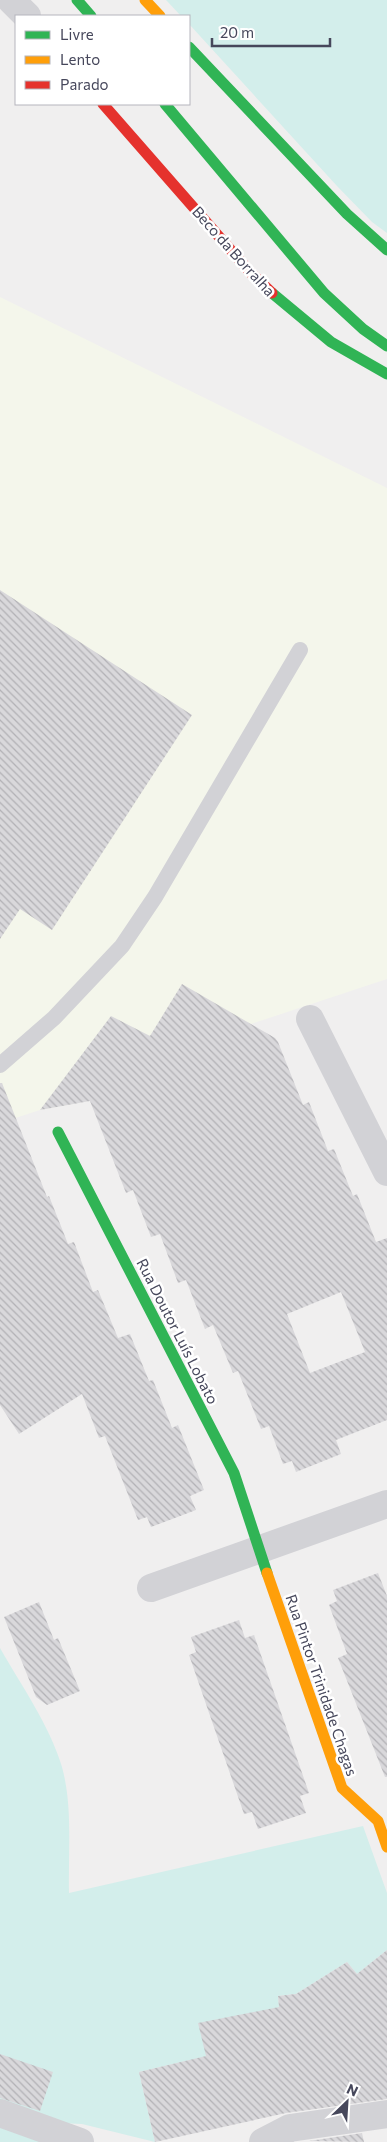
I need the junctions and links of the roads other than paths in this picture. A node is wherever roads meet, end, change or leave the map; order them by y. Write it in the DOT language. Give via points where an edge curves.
graph roads {
  1 [pos="12,0"];
  2 [pos="77,0"];
  3 [pos="146,0"];
  4 [pos="26,15"];
  5 [pos="90,15"];
  6 [pos="159,15"];
  7 [pos="190,48"];
  8 [pos="104,105"];
  9 [pos="166,105"];
  10 [pos="387,250"];
  11 [pos="387,346"];
  12 [pos="387,374"];
  13 [pos="300,650"];
  14 [pos="310,1019"];
  15 [pos="0,1065"];
  16 [pos="58,1132"];
  17 [pos="387,1172"];
  18 [pos="387,1504"];
  19 [pos="258,1548"];
  20 [pos="151,1588"];
  21 [pos="387,1847"];
  22 [pos="0,2113"];
  23 [pos="387,2114"];
  24 [pos="80,2142"];
  25 [pos="263,2142"];
  1 -- 4 [label="street"];
  2 -- 5 [label="main road"];
  3 -- 6 [label="main road"];
  7 -- 10 [label="main road" via="348,214"];
  8 -- 12 [label="main road, Beco da Borralha" via="272,294 341,349"];
  9 -- 11 [label="main road" via="324,293"];
  13 -- 15 [label="lane" via="155,897 122,946 54,1018"];
  14 -- 17 [label="street"];
  16 -- 19 [label="main road, Rua Doutor Luís Lobato" via="222,1448"];
  18 -- 19 [label="street"];
  19 -- 20 [label="street"];
  19 -- 21 [label="main road, Rua Pintor Trinidade Chagas" via="342,1788 378,1821"];
  22 -- 24 [label="street"];
  23 -- 25 [label="street" via="290,2128"];
}
